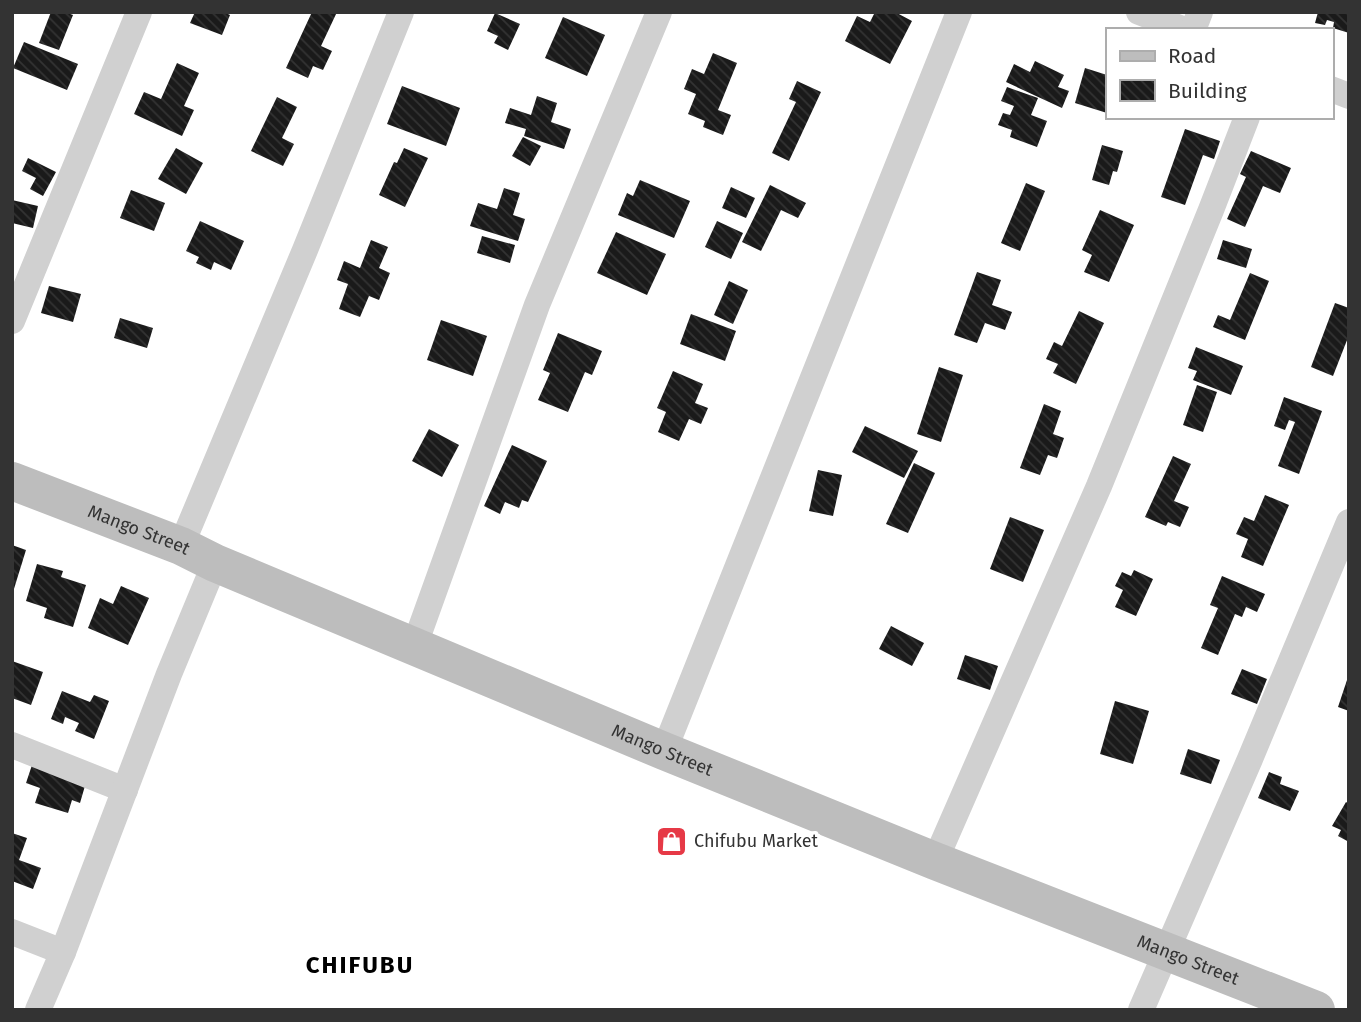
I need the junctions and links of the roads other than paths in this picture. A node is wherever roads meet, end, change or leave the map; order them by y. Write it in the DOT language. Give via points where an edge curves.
graph roads {
  1 [pos="139,12"];
  2 [pos="401,12"];
  3 [pos="659,12"];
  4 [pos="959,12"];
  5 [pos="1139,12"];
  6 [pos="1180,28"];
  7 [pos="1246,119"];
  8 [pos="12,321"];
  9 [pos="12,481"];
  10 [pos="1349,522"];
  11 [pos="181,546"];
  12 [pos="215,563"];
  13 [pos="414,647"];
  14 [pos="12,746"];
  15 [pos="664,751"];
  16 [pos="125,790"];
  17 [pos="935,861"];
  18 [pos="12,932"];
  19 [pos="1167,951"];
  20 [pos="63,952"];
  21 [pos="38,1010"];
  22 [pos="1141,1010"];
  23 [pos="1316,1010"];
  1 -- 8 [label="street"];
  2 -- 11 [label="street"];
  3 -- 13 [label="street" via="537,305"];
  4 -- 15 [label="street"];
  5 -- 6 [label="street"];
  7 -- 17 [label="street" via="1098,486"];
  9 -- 11 [label="main road, Mango Street"];
  10 -- 19 [label="street"];
  11 -- 12 [label="main road, Mango Street"];
  12 -- 13 [label="main road, Mango Street"];
  12 -- 16 [label="street"];
  13 -- 15 [label="main road, Mango Street"];
  14 -- 16 [label="street"];
  15 -- 17 [label="main road, Mango Street"];
  16 -- 20 [label="street"];
  17 -- 19 [label="main road, Mango Street"];
  18 -- 20 [label="street"];
  19 -- 22 [label="street"];
  19 -- 23 [label="main road, Mango Street"];
  20 -- 21 [label="street"];
}
